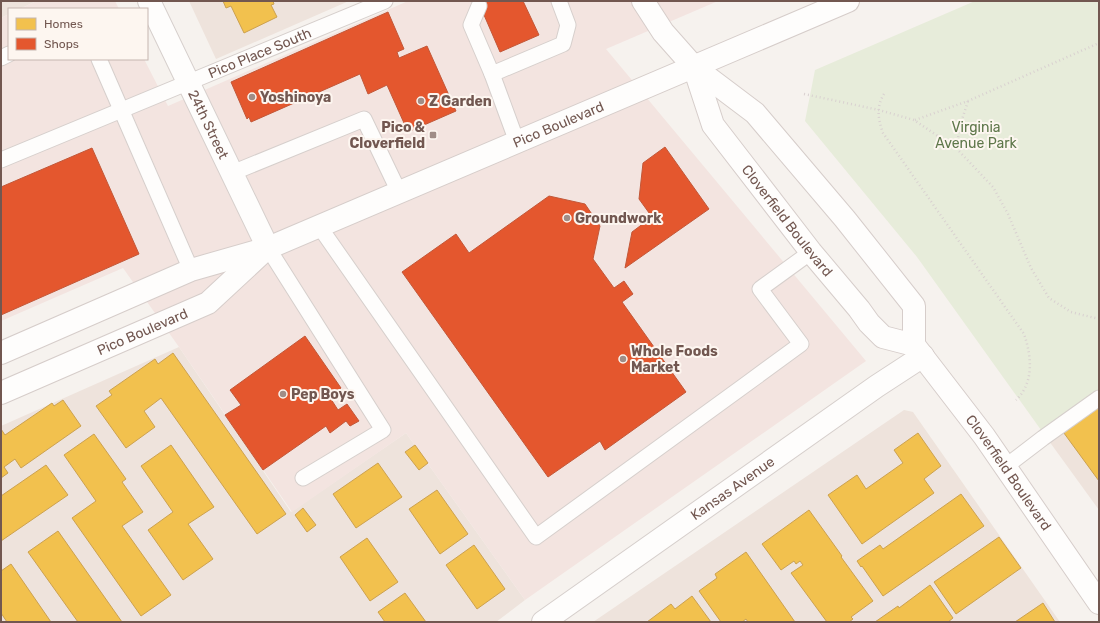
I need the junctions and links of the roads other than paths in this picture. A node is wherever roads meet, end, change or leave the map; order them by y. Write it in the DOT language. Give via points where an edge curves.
graph roads {
  1 [pos="149,1"];
  2 [pos="385,1"];
  3 [pos="558,1"];
  4 [pos="643,1"];
  5 [pos="844,2"];
  6 [pos="479,6"];
  7 [pos="98,60"];
  8 [pos="694,66"];
  9 [pos="492,74"];
  10 [pos="188,82"];
  11 [pos="121,111"];
  12 [pos="517,142"];
  13 [pos="1,160"];
  14 [pos="232,173"];
  15 [pos="399,192"];
  16 [pos="318,226"];
  17 [pos="268,248"];
  18 [pos="811,252"];
  19 [pos="191,270"];
  20 [pos="919,350"];
  21 [pos="1,354"];
  22 [pos="1,393"];
  23 [pos="1099,398"];
  24 [pos="1005,467"];
  25 [pos="303,478"];
  26 [pos="1097,597"];
  27 [pos="543,622"];
  1 -- 10 [label="main road, 24th Street"];
  2 -- 10 [label="lane, Pico Place South"];
  3 -- 9 [label="lane" via="568,25 563,44"];
  4 -- 8 [label="main road, Cloverfield Boulevard" via="663,32"];
  5 -- 8 [label="main road, Pico Boulevard"];
  6 -- 9 [label="lane" via="471,25"];
  7 -- 11 [label="lane"];
  8 -- 12 [label="main road, Pico Boulevard"];
  8 -- 18 [label="main road, Cloverfield Boulevard" via="714,125"];
  8 -- 20 [label="main road, Cloverfield Boulevard" via="755,113 889,274 914,306"];
  9 -- 12 [label="lane"];
  10 -- 11 [label="lane, Pico Place South"];
  10 -- 14 [label="main road, 24th Street"];
  11 -- 13 [label="lane, Pico Place South"];
  11 -- 19 [label="lane"];
  12 -- 15 [label="main road, Pico Boulevard"];
  14 -- 15 [label="lane" via="364,119"];
  14 -- 17 [label="main road, 24th Street"];
  15 -- 16 [label="main road, Pico Boulevard"];
  16 -- 17 [label="main road, Pico Boulevard"];
  16 -- 18 [label="lane" via="536,537 801,344 760,289"];
  17 -- 19 [label="main road, Pico Boulevard"];
  17 -- 22 [label="main road, Pico Boulevard" via="208,303"];
  17 -- 25 [label="lane" via="383,430"];
  18 -- 20 [label="main road, Cloverfield Boulevard" via="883,337"];
  19 -- 21 [label="main road, Pico Boulevard"];
  20 -- 24 [label="main road, Cloverfield Boulevard"];
  20 -- 27 [label="main road, Kansas Avenue" via="877,386"];
  23 -- 24 [label="lane"];
  24 -- 26 [label="main road, Cloverfield Boulevard"];
}
